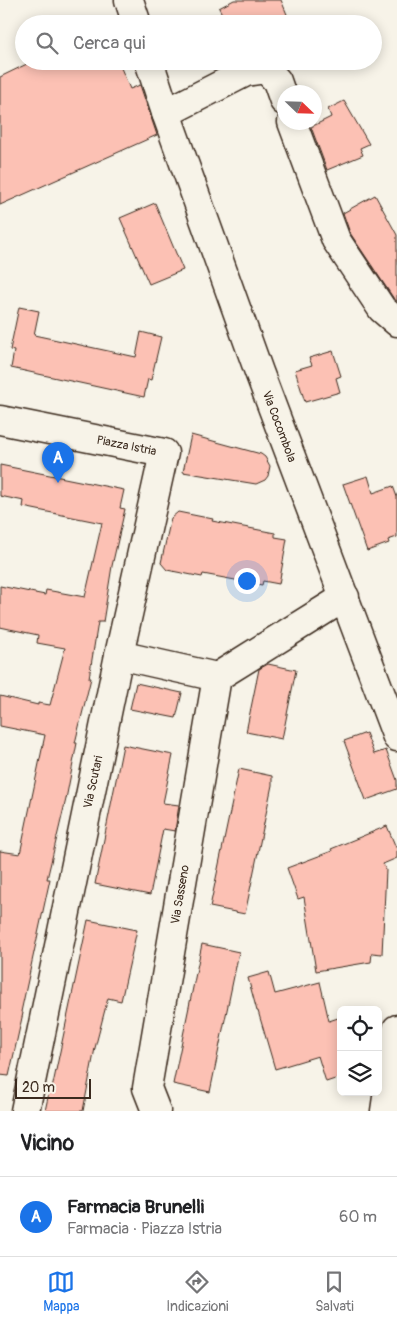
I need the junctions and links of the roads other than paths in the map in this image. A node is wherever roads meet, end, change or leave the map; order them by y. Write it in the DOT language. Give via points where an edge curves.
graph roads {
  1 [pos="130,0"];
  2 [pos="134,15"];
  3 [pos="152,70"];
  4 [pos="259,70"];
  5 [pos="267,70"];
  6 [pos="278,85"];
  7 [pos="166,112"];
  8 [pos="295,130"];
  9 [pos="397,322"];
  10 [pos="0,420"];
  11 [pos="164,453"];
  12 [pos="344,597"];
  13 [pos="119,655"];
  14 [pos="217,677"];
  15 [pos="397,737"];
  16 [pos="397,1029"];
  17 [pos="25,1111"];
  18 [pos="156,1111"];
  19 [pos="385,1111"];
  1 -- 2 [label="street"];
  3 -- 7 [label="street, Via Cocombola"];
  4 -- 7 [label="street" via="246,72"];
  5 -- 6 [label="street"];
  7 -- 12 [label="street, Via Cocombola"];
  8 -- 9 [label="street" via="336,240 382,309"];
  10 -- 11 [label="street, Piazza Istria"];
  11 -- 13 [label="street, Via Scutari"];
  12 -- 14 [label="street"];
  12 -- 15 [label="street, Via Cocombola"];
  13 -- 14 [label="street"];
  13 -- 17 [label="street, Via Scutari"];
  14 -- 18 [label="street, Via Sasseno" via="147,1088"];
  16 -- 19 [label="street"];
}
